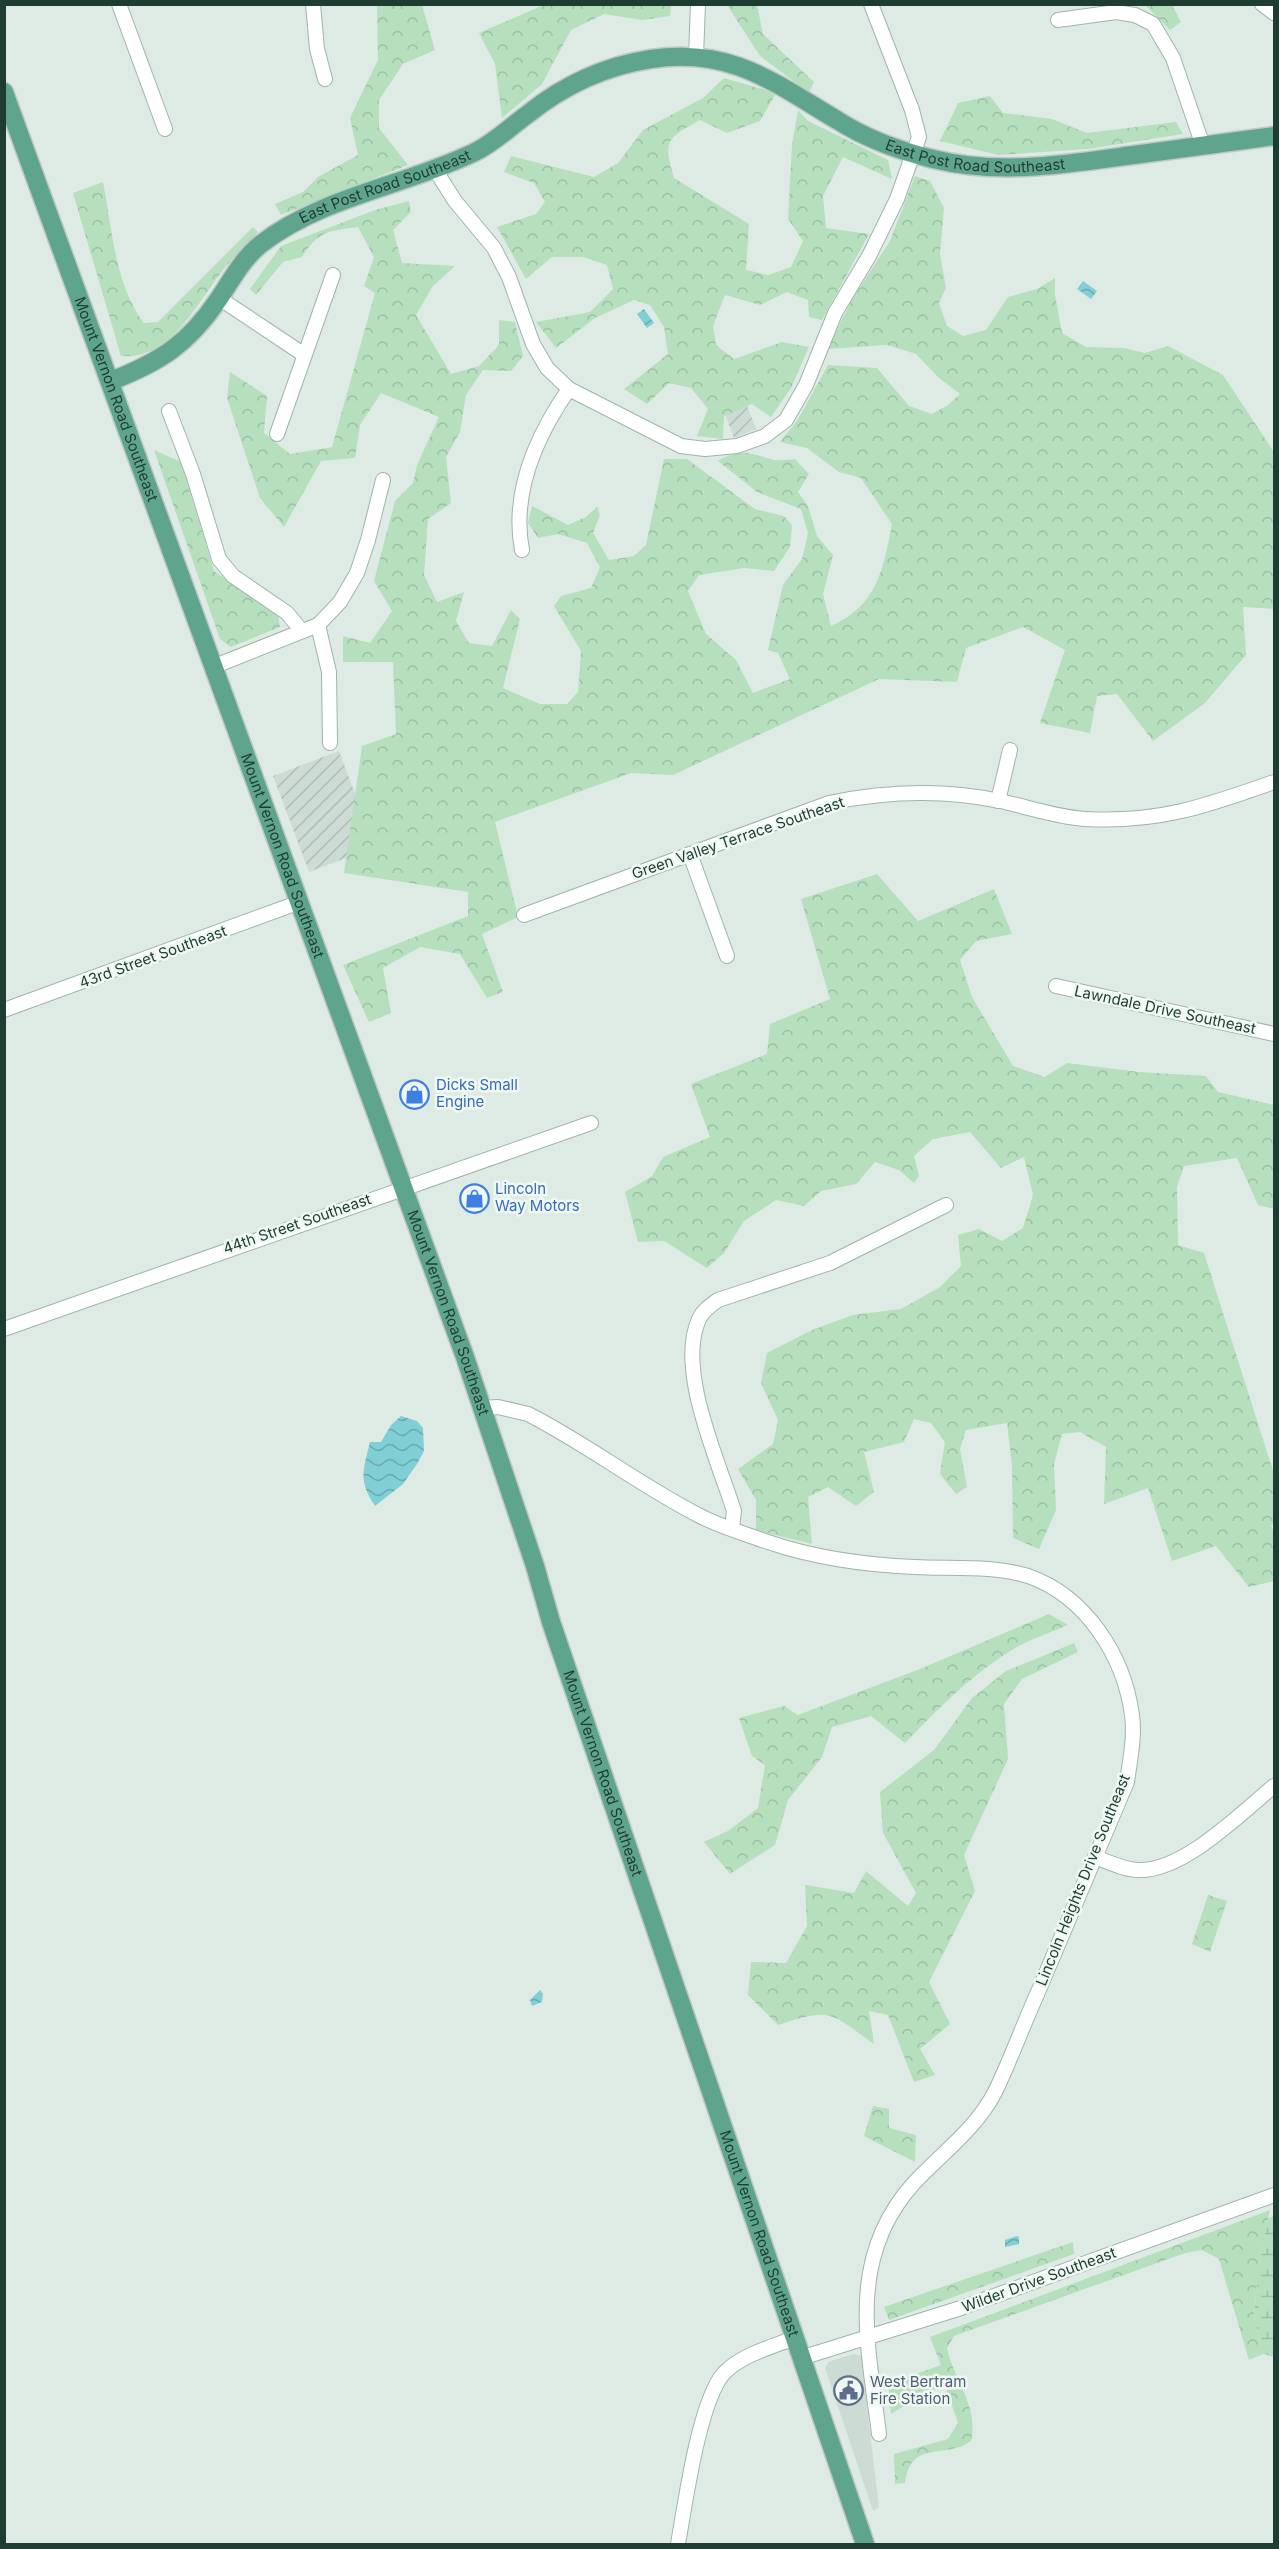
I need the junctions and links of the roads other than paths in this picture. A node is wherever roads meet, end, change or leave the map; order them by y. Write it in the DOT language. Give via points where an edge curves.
graph roads {
  1 [pos="119,4"];
  2 [pos="313,4"];
  3 [pos="698,4"];
  4 [pos="871,4"];
  5 [pos="1262,4"];
  6 [pos="1275,12"];
  7 [pos="1058,20"];
  8 [pos="696,57"];
  9 [pos="325,79"];
  10 [pos="4,92"];
  11 [pos="165,129"];
  12 [pos="1275,136"];
  13 [pos="1203,146"];
  14 [pos="912,153"];
  15 [pos="434,168"];
  16 [pos="333,275"];
  17 [pos="219,298"];
  18 [pos="303,354"];
  19 [pos="111,381"];
  20 [pos="569,389"];
  21 [pos="169,411"];
  22 [pos="277,434"];
  23 [pos="383,480"];
  24 [pos="522,550"];
  25 [pos="318,625"];
  26 [pos="302,631"];
  27 [pos="215,666"];
  28 [pos="330,742"];
  29 [pos="1010,750"];
  30 [pos="1275,782"];
  31 [pos="998,801"];
  32 [pos="690,854"];
  33 [pos="300,902"];
  34 [pos="524,915"];
  35 [pos="728,956"];
  36 [pos="1056,986"];
  37 [pos="4,1010"];
  38 [pos="1275,1034"];
  39 [pos="591,1123"];
  40 [pos="405,1186"];
  41 [pos="946,1205"];
  42 [pos="4,1329"];
  43 [pos="483,1408"];
  44 [pos="732,1528"];
  45 [pos="1275,1786"];
  46 [pos="1095,1857"];
  47 [pos="1275,2195"];
  48 [pos="794,2338"];
  49 [pos="867,2338"];
  50 [pos="801,2358"];
  51 [pos="879,2434"];
  52 [pos="678,2544"];
  53 [pos="865,2544"];
  1 -- 11 [label="street"];
  2 -- 9 [label="street" via="317,49"];
  3 -- 8 [label="street"];
  4 -- 14 [label="street" via="914,117 919,137"];
  5 -- 6 [label="street"];
  7 -- 13 [label="street" via="1116,12 1135,15 1153,24 1173,58"];
  8 -- 14 [label="main road, East Post Road Southeast" via="765,75 839,122"];
  8 -- 15 [label="main road, East Post Road Southeast" via="649,60 597,73 549,98 475,152"];
  10 -- 19 [label="main road, Mount Vernon Road Southeast"];
  12 -- 13 [label="main road, East Post Road Southeast"];
  13 -- 14 [label="main road, East Post Road Southeast" via="1038,167 976,166"];
  14 -- 20 [label="street" via="897,199 835,313 806,385 786,420 765,436 737,446 681,446"];
  15 -- 17 [label="main road, East Post Road Southeast" via="292,222 255,249"];
  15 -- 20 [label="street" via="494,248 533,344 547,368"];
  16 -- 18 [label="street"];
  17 -- 18 [label="street"];
  17 -- 19 [label="main road, East Post Road Southeast" via="174,350"];
  18 -- 22 [label="street"];
  19 -- 27 [label="main road, Mount Vernon Road Southeast"];
  20 -- 24 [label="street" via="548,418 525,481 518,530"];
  21 -- 26 [label="street" via="219,559 233,576 287,613"];
  23 -- 25 [label="street" via="357,573 340,602"];
  25 -- 26 [label="street"];
  25 -- 28 [label="street" via="329,672"];
  26 -- 27 [label="street"];
  27 -- 33 [label="main road, Mount Vernon Road Southeast"];
  29 -- 31 [label="street"];
  30 -- 31 [label="street, Green Valley Terrace Southeast" via="1198,808 1150,818 1083,819"];
  31 -- 32 [label="street, Green Valley Terrace Southeast" via="939,793 866,795 829,803"];
  32 -- 34 [label="street, Green Valley Terrace Southeast"];
  32 -- 35 [label="street"];
  33 -- 37 [label="street, 43rd Street Southeast"];
  33 -- 40 [label="main road, Mount Vernon Road Southeast"];
  36 -- 38 [label="street, Lawndale Drive Southeast"];
  39 -- 40 [label="street, 44th Street Southeast"];
  40 -- 42 [label="street, 44th Street Southeast"];
  40 -- 43 [label="main road, Mount Vernon Road Southeast"];
  41 -- 44 [label="street" via="830,1263 718,1300 699,1318 692,1346 693,1379 735,1510"];
  43 -- 44 [label="street, Lincoln Heights Drive Southeast" via="528,1414 701,1517"];
  43 -- 48 [label="main road, Mount Vernon Road Southeast" via="555,1633"];
  44 -- 46 [label="street, Lincoln Heights Drive Southeast" via="770,1543 837,1560 1029,1576 1076,1604 1097,1627 1113,1654 1126,1685 1132,1716 1127,1782"];
  45 -- 46 [label="street" via="1198,1847 1161,1867 1140,1870"];
  46 -- 49 [label="street, Lincoln Heights Drive Southeast" via="994,2094 953,2146 900,2199 887,2222 866,2288"];
  47 -- 49 [label="street, Wilder Drive Southeast"];
  48 -- 50 [label="main road, Mount Vernon Road Southeast"];
  48 -- 52 [label="street" via="742,2362 726,2372 713,2388 695,2450"];
  49 -- 50 [label="street, Wilder Drive Southeast"];
  49 -- 51 [label="street, Lincoln Heights Drive Southeast"];
  50 -- 53 [label="main road, Mount Vernon Road Southeast"];
}
